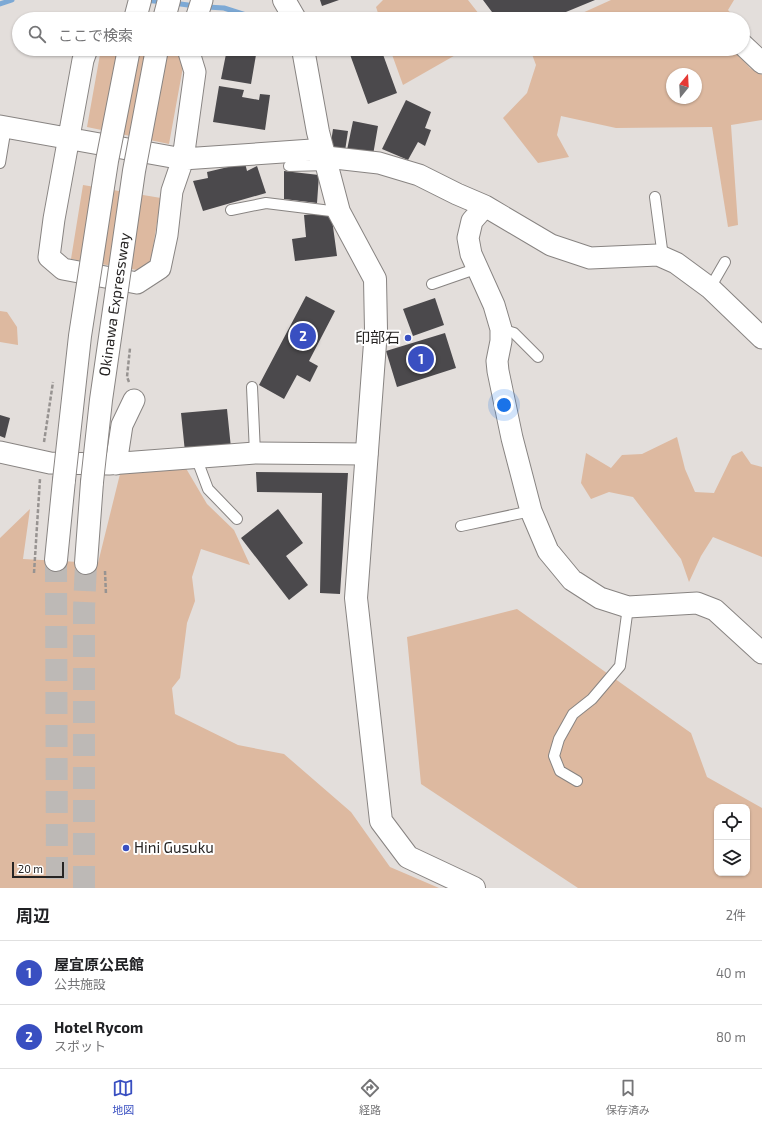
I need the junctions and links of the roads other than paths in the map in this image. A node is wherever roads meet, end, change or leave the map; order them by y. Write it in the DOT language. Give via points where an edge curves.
graph roads {
  1 [pos="140,0"];
  2 [pos="169,0"];
  3 [pos="202,0"];
  4 [pos="284,0"];
  5 [pos="137,12"];
  6 [pos="166,12"];
  7 [pos="198,12"];
  8 [pos="291,12"];
  9 [pos="750,52"];
  10 [pos="85,56"];
  11 [pos="128,56"];
  12 [pos="156,56"];
  13 [pos="189,56"];
  14 [pos="304,56"];
  15 [pos="762,63"];
  16 [pos="3,126"];
  17 [pos="68,138"];
  18 [pos="184,158"];
  19 [pos="327,161"];
  20 [pos="0,163"];
  21 [pos="289,166"];
  22 [pos="655,197"];
  23 [pos="485,206"];
  24 [pos="231,210"];
  25 [pos="339,212"];
  26 [pos="663,257"];
  27 [pos="725,262"];
  28 [pos="478,268"];
  29 [pos="432,284"];
  30 [pos="710,288"];
  31 [pos="501,329"];
  32 [pos="762,338"];
  33 [pos="538,357"];
  34 [pos="252,387"];
  35 [pos="134,400"];
  36 [pos="0,452"];
  37 [pos="255,453"];
  38 [pos="367,454"];
  39 [pos="196,458"];
  40 [pos="116,464"];
  41 [pos="531,511"];
  42 [pos="236,519"];
  43 [pos="461,526"];
  44 [pos="56,560"];
  45 [pos="86,563"];
  46 [pos="628,607"];
  47 [pos="762,653"];
  48 [pos="577,781"];
  49 [pos="474,888"];
  1 -- 5 [label="main road"];
  2 -- 6 [label="main road"];
  3 -- 7 [label="street"];
  4 -- 8 [label="main road"];
  9 -- 15 [label="street"];
  10 -- 17 [label="street"];
  11 -- 44 [label="main road, Okinawa Expressway, bridge" via="107,161 81,329"];
  12 -- 45 [label="main road, Okinawa Expressway, bridge" via="132,187 101,400"];
  13 -- 18 [label="street" via="195,72"];
  14 -- 19 [label="main road" via="318,132"];
  16 -- 17 [label="street"];
  16 -- 20 [label="lane"];
  17 -- 18 [label="street"];
  17 -- 18 [label="street" via="49,257 63,269 137,283 160,268 172,191"];
  18 -- 19 [label="street" via="312,150"];
  19 -- 21 [label="lane"];
  19 -- 23 [label="street" via="379,163 419,175"];
  19 -- 25 [label="main road"];
  22 -- 26 [label="lane"];
  23 -- 26 [label="street" via="551,245 590,258 658,255"];
  23 -- 28 [label="street" via="472,221 468,238 471,254"];
  24 -- 25 [label="lane" via="266,203"];
  25 -- 38 [label="main road" via="375,279 376,330"];
  26 -- 30 [label="street" via="676,263"];
  27 -- 30 [label="lane"];
  28 -- 29 [label="lane"];
  28 -- 31 [label="street"];
  30 -- 32 [label="street"];
  31 -- 33 [label="lane" via="514,333"];
  31 -- 41 [label="street" via="498,370"];
  34 -- 37 [label="lane"];
  35 -- 40 [label="street" via="122,425"];
  36 -- 40 [label="street" via="50,463"];
  37 -- 38 [label="street"];
  37 -- 39 [label="street"];
  38 -- 49 [label="main road" via="356,598 381,821 408,857"];
  39 -- 40 [label="street"];
  39 -- 42 [label="lane" via="208,489"];
  41 -- 43 [label="lane"];
  41 -- 46 [label="street" via="548,550 572,580 600,598"];
  46 -- 47 [label="street" via="697,603 715,610"];
  46 -- 48 [label="lane" via="620,666 592,698 573,714 559,739 554,756 560,771"];
}
